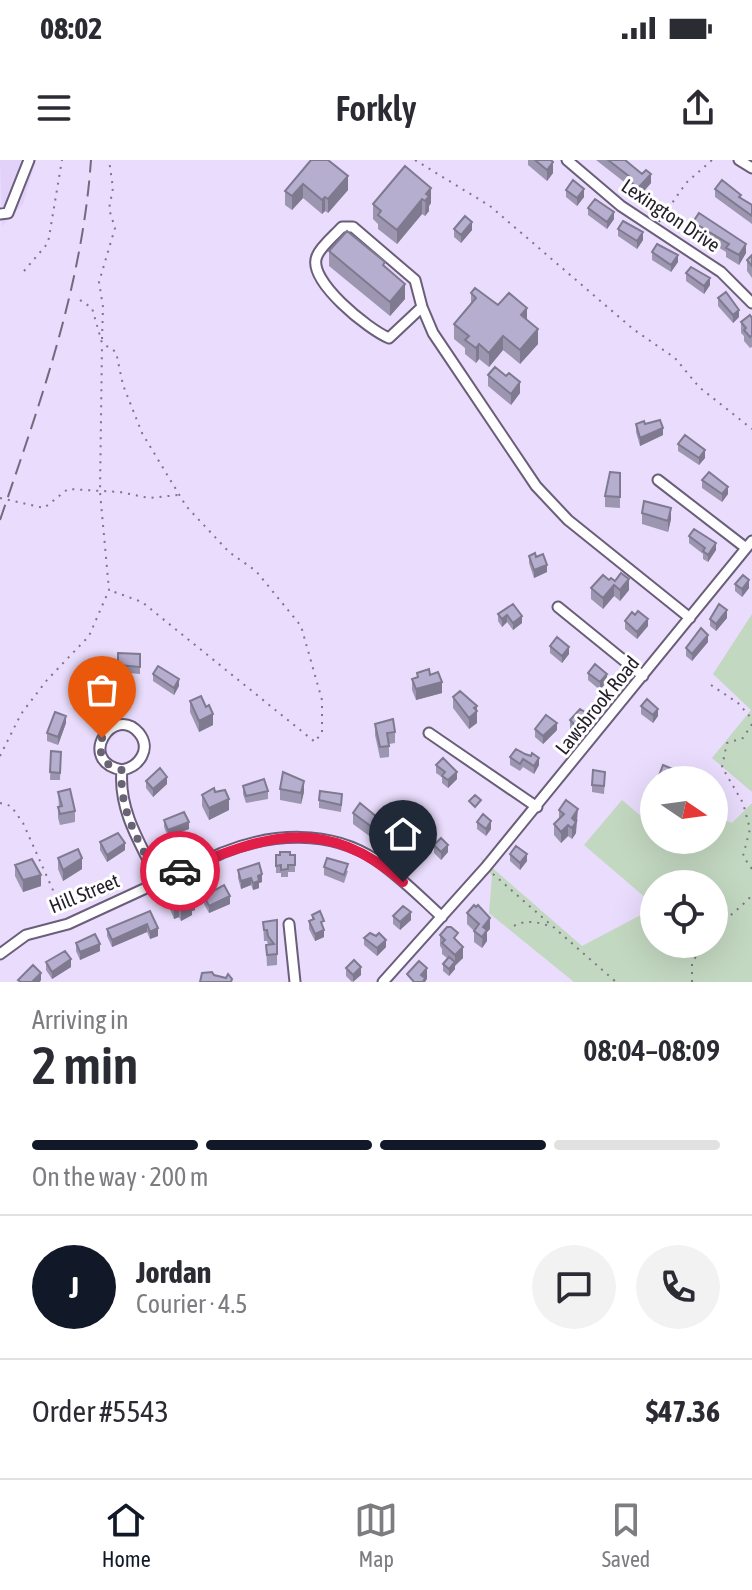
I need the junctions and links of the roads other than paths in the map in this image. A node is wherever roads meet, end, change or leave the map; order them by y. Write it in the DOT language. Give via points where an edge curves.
graph roads {
  1 [pos="29,160"];
  2 [pos="567,160"];
  3 [pos="739,160"];
  4 [pos="752,168"];
  5 [pos="0,214"];
  6 [pos="752,303"];
  7 [pos="422,307"];
  8 [pos="658,480"];
  9 [pos="749,544"];
  10 [pos="558,607"];
  11 [pos="690,618"];
  12 [pos="643,676"];
  13 [pos="429,733"];
  14 [pos="122,770"];
  15 [pos="537,807"];
  16 [pos="159,881"];
  17 [pos="442,917"];
  18 [pos="289,924"];
  19 [pos="0,954"];
  20 [pos="295,982"];
  21 [pos="383,982"];
  1 -- 5 [label="street" via="8,213"];
  2 -- 6 [label="street, Lexington Drive" via="617,202 721,272"];
  3 -- 4 [label="street"];
  7 -- 7 [label="street" via="415,280 353,227 342,227 317,256 320,279 380,334 389,338"];
  7 -- 11 [label="street" via="433,333 536,486 568,520"];
  8 -- 9 [label="street"];
  9 -- 11 [label="street, Lawsbrook Road"];
  10 -- 12 [label="street"];
  11 -- 12 [label="street, Lawsbrook Road"];
  12 -- 15 [label="street, Lawsbrook Road"];
  13 -- 15 [label="street"];
  14 -- 14 [label="street" via="136,765 144,747 139,733 121,725 104,734 100,747 105,761"];
  14 -- 16 [label="street" via="126,812"];
  15 -- 17 [label="street, Lawsbrook Road"];
  16 -- 17 [label="street, Hill Street" via="245,844 309,838 353,847 377,860"];
  16 -- 19 [label="street, Hill Street" via="68,924 26,935"];
  17 -- 21 [label="street, Lawsbrook Road"];
  18 -- 20 [label="street"];
}
